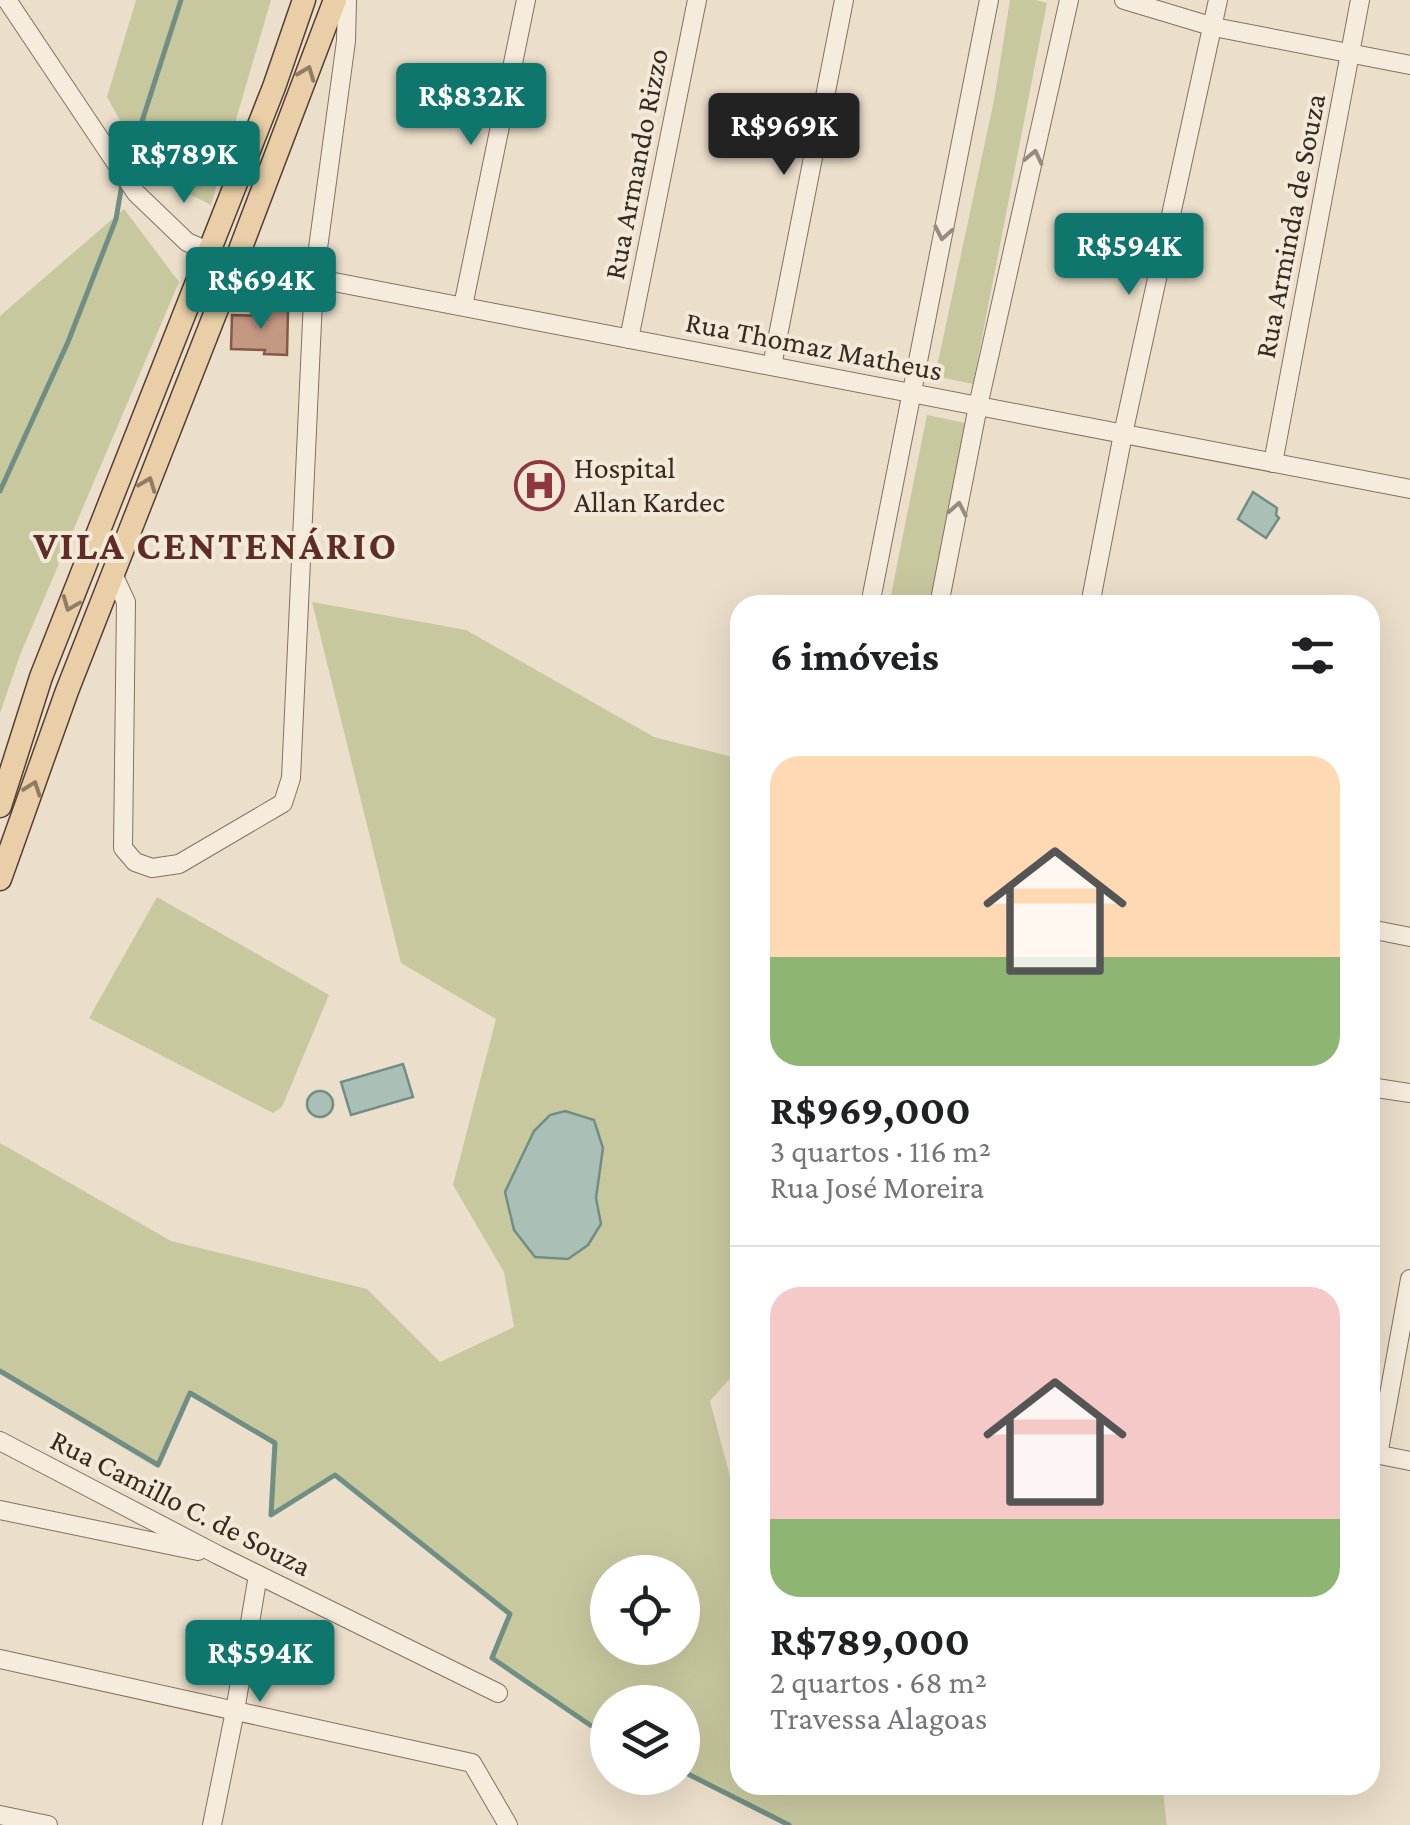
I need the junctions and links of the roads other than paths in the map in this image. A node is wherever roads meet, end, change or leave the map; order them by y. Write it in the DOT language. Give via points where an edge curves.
graph roads {
  1 [pos="304,0"];
  2 [pos="334,0"];
  3 [pos="347,0"];
  4 [pos="526,0"];
  5 [pos="697,0"];
  6 [pos="844,0"];
  7 [pos="989,0"];
  8 [pos="1068,0"];
  9 [pos="1124,0"];
  10 [pos="1218,0"];
  11 [pos="1360,0"];
  12 [pos="3,1"];
  13 [pos="1214,27"];
  14 [pos="1350,53"];
  15 [pos="1410,65"];
  16 [pos="209,253"];
  17 [pos="235,263"];
  18 [pos="314,278"];
  19 [pos="463,306"];
  20 [pos="628,338"];
  21 [pos="772,366"];
  22 [pos="912,393"];
  23 [pos="978,406"];
  24 [pos="1123,434"];
  25 [pos="1273,463"];
  26 [pos="1410,489"];
  27 [pos="113,574"];
  28 [pos="872,595"];
  29 [pos="941,595"];
  30 [pos="1092,595"];
  31 [pos="0,806"];
  32 [pos="0,880"];
  33 [pos="1380,931"];
  34 [pos="1410,937"];
  35 [pos="1380,1088"];
  36 [pos="1410,1093"];
  37 [pos="1410,1278"];
  38 [pos="1380,1425"];
  39 [pos="0,1441"];
  40 [pos="1380,1455"];
  41 [pos="1410,1461"];
  42 [pos="0,1510"];
  43 [pos="218,1554"];
  44 [pos="258,1575"];
  45 [pos="0,1659"];
  46 [pos="498,1693"];
  47 [pos="235,1712"];
  48 [pos="0,1815"];
  49 [pos="48,1825"];
  50 [pos="212,1825"];
  51 [pos="508,1825"];
  1 -- 16 [label="main road"];
  17 -- 2 [label="main road, one-way"];
  3 -- 18 [label="street"];
  4 -- 19 [label="street"];
  5 -- 20 [label="street, Rua Armando Rizzo"];
  6 -- 21 [label="street"];
  7 -- 22 [label="street, one-way"];
  23 -- 8 [label="street, one-way"];
  9 -- 13 [label="street"];
  10 -- 13 [label="street"];
  11 -- 14 [label="street, Rua Arminda de Souza"];
  12 -- 16 [label="street, Rua Thomaz Matheus" via="136,193 187,242"];
  13 -- 14 [label="street"];
  13 -- 24 [label="street"];
  14 -- 15 [label="street"];
  14 -- 25 [label="street, Rua Arminda de Souza"];
  16 -- 17 [label="street, Rua Thomaz Matheus"];
  16 -- 31 [label="main road, one-way" via="41,677"];
  17 -- 18 [label="street, Rua Thomaz Matheus"];
  27 -- 17 [label="main road, one-way"];
  18 -- 19 [label="street, Rua Thomaz Matheus"];
  18 -- 27 [label="street" via="292,778 283,803 179,864 152,868 123,848 126,602"];
  19 -- 20 [label="street, Rua Thomaz Matheus"];
  20 -- 21 [label="street, Rua Thomaz Matheus"];
  21 -- 22 [label="street, Rua Thomaz Matheus"];
  22 -- 23 [label="street, Rua Thomaz Matheus"];
  22 -- 28 [label="street"];
  23 -- 24 [label="street, Rua Thomaz Matheus"];
  29 -- 23 [label="street, one-way"];
  24 -- 25 [label="street, Rua Thomaz Matheus"];
  24 -- 30 [label="street"];
  25 -- 26 [label="street, Rua Thomaz Matheus"];
  32 -- 27 [label="main road, one-way"];
  33 -- 34 [label="street"];
  35 -- 36 [label="street"];
  37 -- 38 [label="street"];
  39 -- 43 [label="street, Rua Camillo C. de Souza"];
  40 -- 41 [label="street"];
  42 -- 43 [label="street"];
  43 -- 44 [label="street, Rua Camillo C. de Souza"];
  44 -- 46 [label="street, Rua Camillo C. de Souza"];
  44 -- 47 [label="street"];
  45 -- 47 [label="street"];
  47 -- 50 [label="street"];
  47 -- 51 [label="street" via="472,1763"];
  48 -- 49 [label="street"];
}
